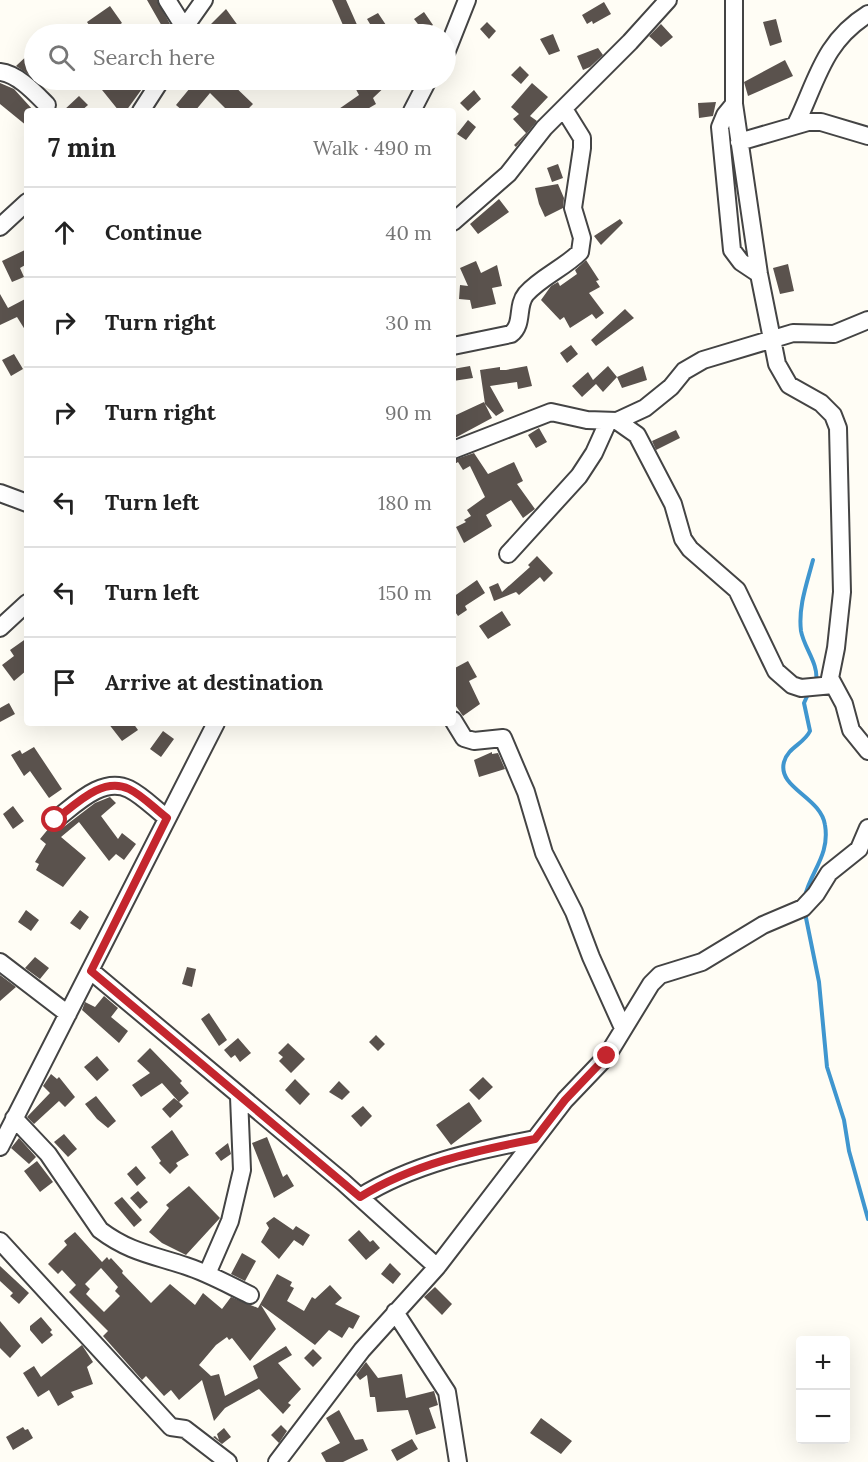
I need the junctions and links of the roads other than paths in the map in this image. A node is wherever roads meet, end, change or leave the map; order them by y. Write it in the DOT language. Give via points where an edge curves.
graph roads {
  1 [pos="167,0"];
  2 [pos="204,0"];
  3 [pos="452,0"];
  4 [pos="467,0"];
  5 [pos="668,0"];
  6 [pos="734,0"];
  7 [pos="868,14"];
  8 [pos="461,17"];
  9 [pos="179,24"];
  10 [pos="187,24"];
  11 [pos="456,29"];
  12 [pos="0,72"];
  13 [pos="24,84"];
  14 [pos="32,90"];
  15 [pos="155,90"];
  16 [pos="423,90"];
  17 [pos="734,104"];
  18 [pos="47,105"];
  19 [pos="143,108"];
  20 [pos="414,108"];
  21 [pos="564,110"];
  22 [pos="796,124"];
  23 [pos="868,136"];
  24 [pos="739,142"];
  25 [pos="24,205"];
  26 [pos="456,219"];
  27 [pos="0,227"];
  28 [pos="759,274"];
  29 [pos="868,320"];
  30 [pos="772,340"];
  31 [pos="456,345"];
  32 [pos="612,421"];
  33 [pos="456,449"];
  34 [pos="0,493"];
  35 [pos="24,502"];
  36 [pos="508,554"];
  37 [pos="24,606"];
  38 [pos="0,628"];
  39 [pos="833,686"];
  40 [pos="456,725"];
  41 [pos="214,726"];
  42 [pos="868,751"];
  43 [pos="167,818"];
  44 [pos="55,820"];
  45 [pos="868,828"];
  46 [pos="0,962"];
  47 [pos="91,971"];
  48 [pos="68,1014"];
  49 [pos="623,1028"];
  50 [pos="238,1097"];
  51 [pos="14,1118"];
  52 [pos="535,1139"];
  53 [pos="0,1147"];
  54 [pos="360,1197"];
  55 [pos="0,1241"];
  56 [pos="437,1267"];
  57 [pos="207,1274"];
  58 [pos="250,1295"];
  59 [pos="394,1312"];
  60 [pos="228,1462"];
  61 [pos="278,1462"];
  62 [pos="458,1462"];
  1 -- 9 [label="street"];
  2 -- 10 [label="street"];
  3 -- 8 [label="street"];
  4 -- 8 [label="street"];
  5 -- 21 [label="street"];
  6 -- 17 [label="street"];
  7 -- 22 [label="street" via="847,30 818,69"];
  8 -- 11 [label="street"];
  12 -- 13 [label="street"];
  14 -- 18 [label="street"];
  15 -- 19 [label="street"];
  16 -- 20 [label="street"];
  17 -- 24 [label="street"];
  17 -- 28 [label="street" via="720,127 732,250"];
  21 -- 26 [label="street" via="544,128 508,174"];
  21 -- 31 [label="street" via="582,138 573,208 582,238 580,252 527,293 518,327 511,334"];
  22 -- 23 [label="street" via="821,122"];
  22 -- 24 [label="street"];
  24 -- 28 [label="street"];
  25 -- 27 [label="street"];
  28 -- 30 [label="street"];
  29 -- 30 [label="street" via="834,334 793,333"];
  30 -- 32 [label="street" via="703,360 684,371 645,408"];
  30 -- 39 [label="street" via="781,375 789,386 822,403 838,428 842,592 830,670"];
  32 -- 33 [label="street" via="551,412"];
  32 -- 36 [label="street" via="579,476"];
  32 -- 39 [label="street" via="637,435 673,504 684,539 690,549 737,590 776,671 801,688"];
  34 -- 35 [label="street"];
  37 -- 38 [label="street"];
  39 -- 42 [label="street" via="844,704 851,730"];
  40 -- 49 [label="street" via="464,738 474,741 503,738 526,792 544,853 574,912"];
  41 -- 43 [label="street"];
  43 -- 44 [label="street" via="129,789 115,786 88,795"];
  43 -- 47 [label="street"];
  45 -- 49 [label="street" via="859,849 828,873 803,908 763,925 702,962 660,975"];
  46 -- 48 [label="street"];
  47 -- 48 [label="street"];
  47 -- 50 [label="street"];
  48 -- 51 [label="street"];
  49 -- 52 [label="street" via="607,1056"];
  50 -- 54 [label="street"];
  50 -- 57 [label="street" via="242,1170 230,1221"];
  51 -- 53 [label="street"];
  51 -- 57 [label="street" via="48,1154 100,1230 138,1252"];
  52 -- 54 [label="street" via="456,1155 381,1184"];
  52 -- 56 [label="street"];
  54 -- 56 [label="street"];
  55 -- 60 [label="street" via="171,1427 185,1429"];
  56 -- 59 [label="street"];
  57 -- 58 [label="street"];
  59 -- 61 [label="street"];
  59 -- 62 [label="street" via="447,1392"];
}
